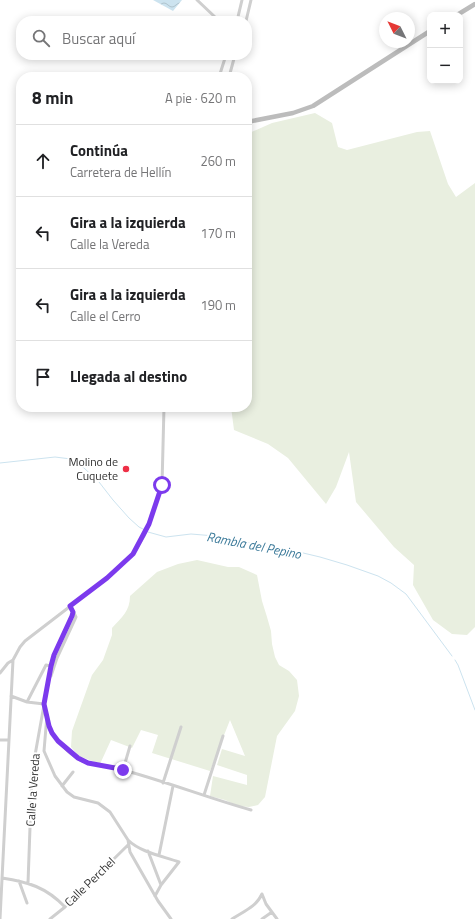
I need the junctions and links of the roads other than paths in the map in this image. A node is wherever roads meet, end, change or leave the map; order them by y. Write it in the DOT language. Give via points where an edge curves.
graph roads {
  1 [pos="197,0"];
  2 [pos="242,0"];
  3 [pos="251,0"];
  4 [pos="475,4"];
  5 [pos="462,12"];
  6 [pos="215,16"];
  7 [pos="238,16"];
  8 [pos="247,16"];
  9 [pos="427,33"];
  10 [pos="224,60"];
  11 [pos="234,60"];
  12 [pos="221,72"];
  13 [pos="230,72"];
  14 [pos="252,121"];
  15 [pos="164,412"];
  16 [pos="70,606"];
  17 [pos="73,612"];
  18 [pos="13,660"];
  19 [pos="51,666"];
  20 [pos="0,673"];
  21 [pos="50,679"];
  22 [pos="12,696"];
  23 [pos="27,702"];
  24 [pos="44,704"];
  25 [pos="47,718"];
  26 [pos="181,727"];
  27 [pos="223,736"];
  28 [pos="0,740"];
  29 [pos="9,740"];
  30 [pos="130,746"];
  31 [pos="123,770"];
  32 [pos="73,772"];
  33 [pos="163,783"];
  34 [pos="62,786"];
  35 [pos="173,786"];
  36 [pos="204,795"];
  37 [pos="0,807"];
  38 [pos="6,807"];
  39 [pos="250,810"];
  40 [pos="128,840"];
  41 [pos="128,845"];
  42 [pos="148,851"];
  43 [pos="159,855"];
  44 [pos="1,865"];
  45 [pos="2,878"];
  46 [pos="19,881"];
  47 [pos="28,883"];
  48 [pos="161,885"];
  49 [pos="155,896"];
  50 [pos="28,903"];
  51 [pos="65,907"];
  52 [pos="0,909"];
  53 [pos="272,912"];
  54 [pos="0,919"];
  55 [pos="50,919"];
  56 [pos="171,919"];
  57 [pos="232,919"];
  58 [pos="262,919"];
  59 [pos="277,919"];
  1 -- 6 [label="street"];
  2 -- 7 [label="street"];
  3 -- 8 [label="street"];
  4 -- 5 [label="street"];
  9 -- 14 [label="street" via="313,106 293,113"];
  10 -- 12 [label="street"];
  11 -- 13 [label="street"];
  15 -- 16 [label="street" via="162,485 144,536 133,554"];
  16 -- 17 [label="street"];
  16 -- 18 [label="street" via="25,641"];
  17 -- 19 [label="street, Calle la Vereda"];
  17 -- 21 [label="street" via="76,617"];
  18 -- 20 [label="street"];
  18 -- 22 [label="street"];
  19 -- 21 [label="street, Calle la Vereda"];
  19 -- 23 [label="street" via="46,665"];
  21 -- 24 [label="street, Calle la Vereda"];
  22 -- 23 [label="street"];
  22 -- 29 [label="street"];
  23 -- 24 [label="street"];
  24 -- 25 [label="street"];
  24 -- 47 [label="street, Calle la Vereda" via="32,772"];
  25 -- 31 [label="street" via="55,737 78,758 88,763"];
  25 -- 34 [label="street" via="44,751 51,769"];
  26 -- 33 [label="street"];
  27 -- 36 [label="street"];
  28 -- 29 [label="street"];
  29 -- 38 [label="street"];
  30 -- 31 [label="street"];
  31 -- 33 [label="street"];
  32 -- 34 [label="street"];
  33 -- 35 [label="street"];
  34 -- 40 [label="street" via="74,797 92,800 104,806"];
  35 -- 36 [label="street"];
  35 -- 43 [label="street"];
  36 -- 39 [label="street"];
  37 -- 38 [label="street"];
  38 -- 44 [label="street"];
  40 -- 41 [label="street"];
  40 -- 42 [label="street" via="134,846"];
  41 -- 49 [label="street"];
  41 -- 51 [label="street, Calle Perchel"];
  42 -- 43 [label="street"];
  42 -- 48 [label="street"];
  43 -- 48 [label="street" via="179,862"];
  44 -- 45 [label="street"];
  45 -- 46 [label="street"];
  45 -- 52 [label="street"];
  46 -- 47 [label="street"];
  46 -- 50 [label="street"];
  47 -- 51 [label="street" via="47,891"];
  48 -- 49 [label="street"];
  49 -- 56 [label="street"];
  51 -- 55 [label="street, Calle Perchel"];
  52 -- 54 [label="street"];
  53 -- 57 [label="street" via="262,894 254,905"];
  53 -- 58 [label="street"];
  53 -- 59 [label="street"];
}
